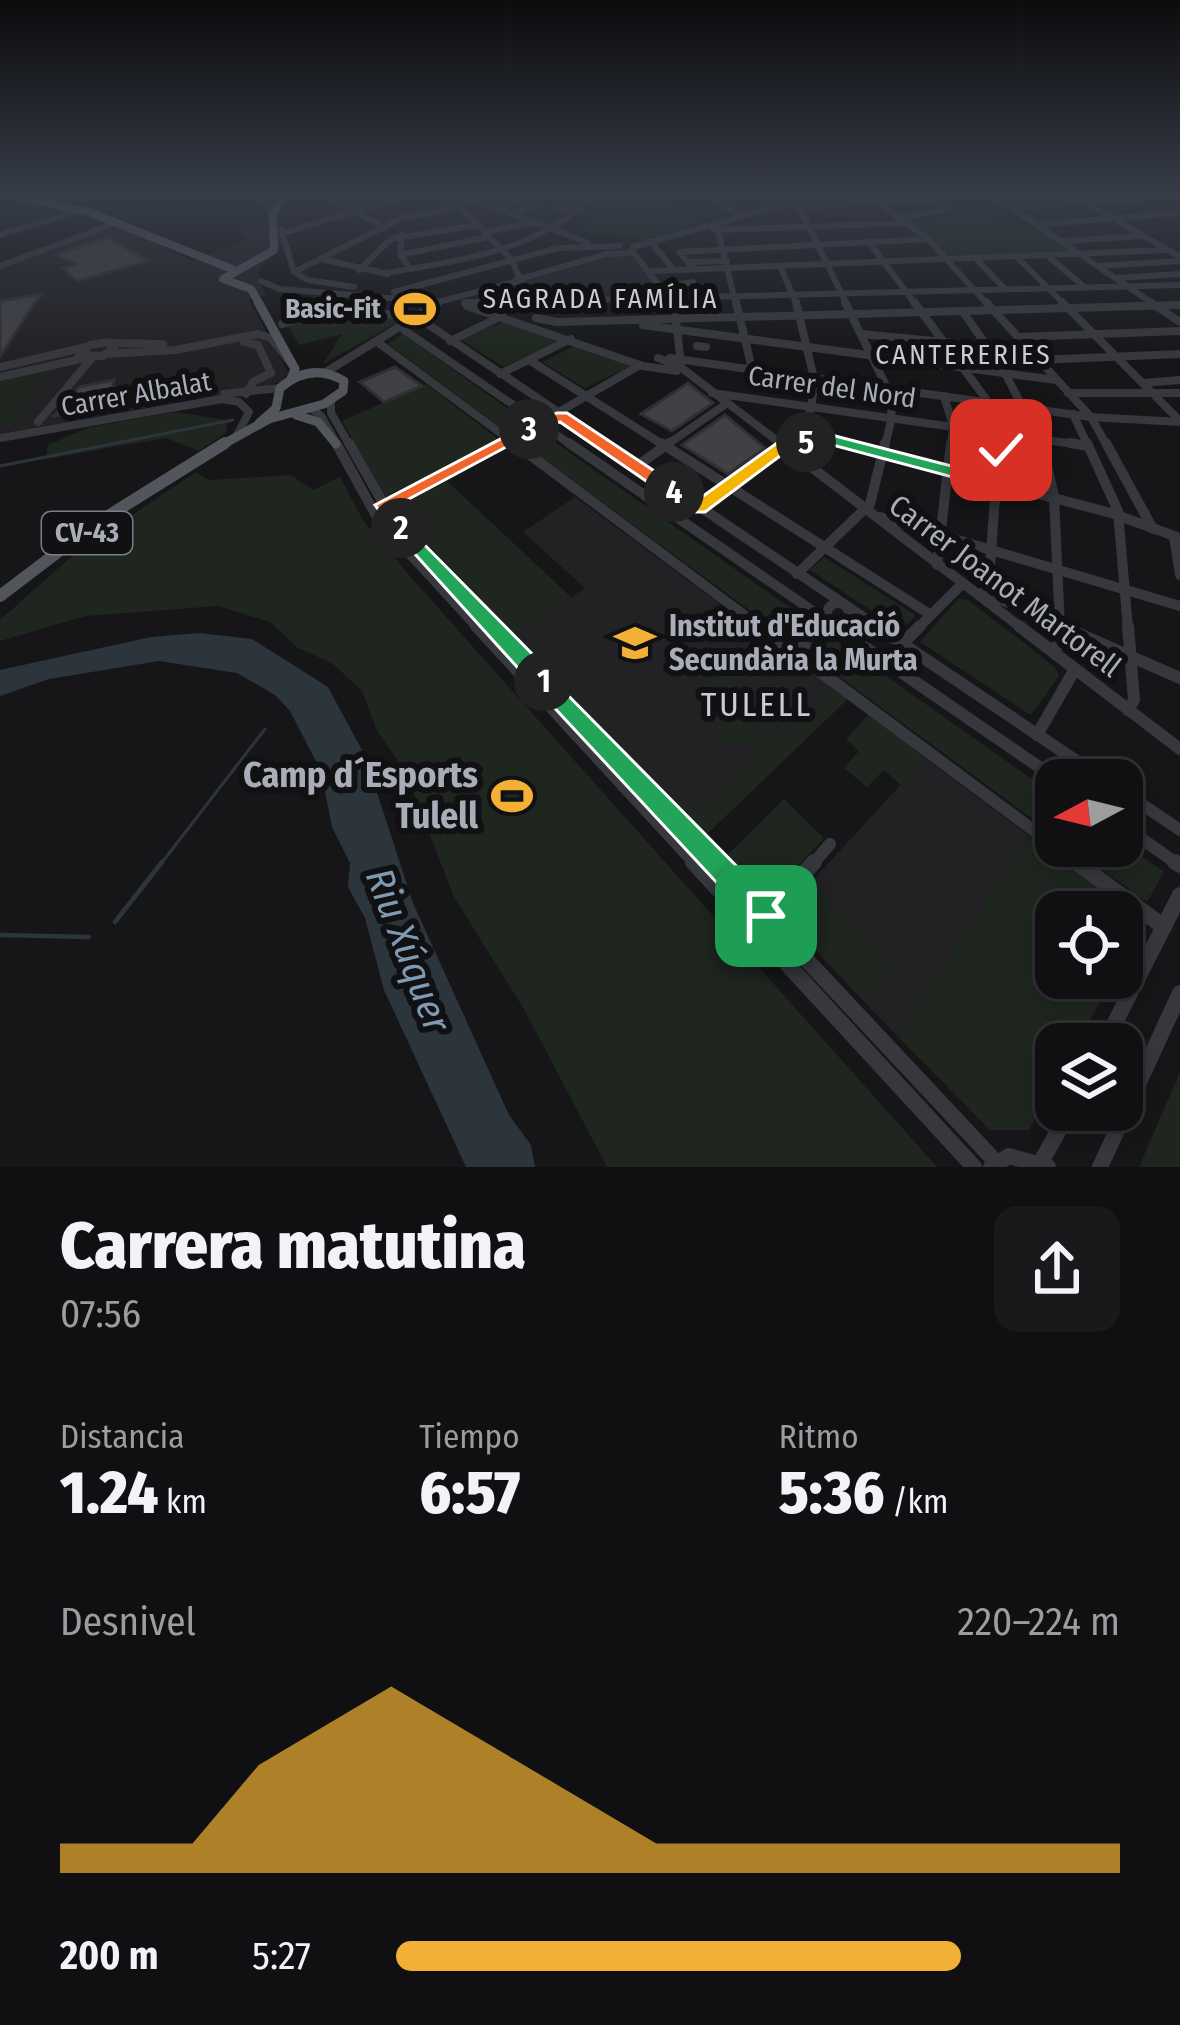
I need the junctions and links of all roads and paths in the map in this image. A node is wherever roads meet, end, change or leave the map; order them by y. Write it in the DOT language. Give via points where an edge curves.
graph roads {
  1 [pos="43,248"];
  2 [pos="161,248"];
  3 [pos="173,248"];
  4 [pos="274,248"];
  5 [pos="280,248"];
  6 [pos="287,248"];
  7 [pos="342,248"];
  8 [pos="382,248"];
  9 [pos="401,248"];
  10 [pos="423,248"];
  11 [pos="572,248"];
  12 [pos="615,248"];
  13 [pos="620,248"];
  14 [pos="637,248"];
  15 [pos="656,248"];
  16 [pos="719,248"];
  17 [pos="724,248"];
  18 [pos="820,248"];
  19 [pos="874,248"];
  20 [pos="937,248"];
  21 [pos="1074,248"];
  22 [pos="502,249"];
  23 [pos="633,250"];
  24 [pos="1167,250"];
  25 [pos="400,255"];
  26 [pos="1084,255"];
  27 [pos="1049,257"];
  28 [pos="1018,258"];
  29 [pos="321,259"];
  30 [pos="976,259"];
  31 [pos="1180,259"];
  32 [pos="948,260"];
  33 [pos="514,262"];
  34 [pos="884,262"];
  35 [pos="728,264"];
  36 [pos="828,264"];
  37 [pos="0,266"];
  38 [pos="691,266"];
  39 [pos="780,266"];
  40 [pos="1099,266"];
  41 [pos="239,269"];
  42 [pos="674,270"];
  43 [pos="359,271"];
  44 [pos="294,272"];
  45 [pos="652,272"];
  46 [pos="1180,274"];
  47 [pos="407,275"];
  48 [pos="223,277"];
  49 [pos="258,277"];
  50 [pos="1116,278"];
  51 [pos="519,279"];
  52 [pos="693,282"];
  53 [pos="236,284"];
  54 [pos="1180,285"];
  55 [pos="664,286"];
  56 [pos="1128,286"];
  57 [pos="1084,287"];
  58 [pos="1048,288"];
  59 [pos="279,289"];
  60 [pos="1005,289"];
  61 [pos="974,290"];
  62 [pos="394,292"];
  63 [pos="907,292"];
  64 [pos="842,293"];
  65 [pos="793,294"];
  66 [pos="259,296"];
  67 [pos="736,296"];
  68 [pos="673,298"];
  69 [pos="530,301"];
  70 [pos="608,301"];
  71 [pos="452,302"];
  72 [pos="562,302"];
  73 [pos="585,302"];
  74 [pos="1156,306"];
  75 [pos="1180,306"];
  76 [pos="1068,308"];
  77 [pos="994,311"];
  78 [pos="963,312"];
  79 [pos="922,313"];
  80 [pos="852,315"];
  81 [pos="502,316"];
  82 [pos="804,316"];
  83 [pos="536,317"];
  84 [pos="741,317"];
  85 [pos="417,318"];
  86 [pos="587,320"];
  87 [pos="609,320"];
  88 [pos="560,321"];
  89 [pos="522,323"];
  90 [pos="282,324"];
  91 [pos="677,325"];
  92 [pos="1180,326"];
  93 [pos="404,330"];
  94 [pos="699,333"];
  95 [pos="556,334"];
  96 [pos="861,334"];
  97 [pos="1093,334"];
  98 [pos="237,336"];
  99 [pos="1017,337"];
  100 [pos="572,339"];
  101 [pos="746,339"];
  102 [pos="450,341"];
  103 [pos="943,341"];
  104 [pos="112,343"];
  105 [pos="380,344"];
  106 [pos="85,345"];
  107 [pos="196,345"];
  108 [pos="987,346"];
  109 [pos="811,348"];
  110 [pos="1028,350"];
  111 [pos="107,354"];
  112 [pos="1180,354"];
  113 [pos="872,356"];
  114 [pos="1116,357"];
  115 [pos="88,358"];
  116 [pos="655,360"];
  117 [pos="1038,360"];
  118 [pos="529,361"];
  119 [pos="639,361"];
  120 [pos="704,362"];
  121 [pos="681,364"];
  122 [pos="0,367"];
  123 [pos="964,368"];
  124 [pos="752,369"];
  125 [pos="292,372"];
  126 [pos="319,372"];
  127 [pos="500,374"];
  128 [pos="1005,374"];
  129 [pos="340,376"];
  130 [pos="0,377"];
  131 [pos="691,377"];
  132 [pos="816,378"];
  133 [pos="1056,380"];
  134 [pos="1180,380"];
  135 [pos="1143,383"];
  136 [pos="888,388"];
  137 [pos="712,393"];
  138 [pos="1068,393"];
  139 [pos="1180,393"];
  140 [pos="246,394"];
  141 [pos="279,394"];
  142 [pos="1155,395"];
  143 [pos="944,396"];
  144 [pos="587,398"];
  145 [pos="331,402"];
  146 [pos="986,402"];
  147 [pos="726,404"];
  148 [pos="812,405"];
  149 [pos="304,408"];
  150 [pos="1029,408"];
  151 [pos="558,413"];
  152 [pos="1073,415"];
  153 [pos="892,417"];
  154 [pos="1091,417"];
  155 [pos="38,422"];
  156 [pos="542,422"];
  157 [pos="1180,422"];
  158 [pos="259,423"];
  159 [pos="953,426"];
  160 [pos="995,432"];
  161 [pos="808,434"];
  162 [pos="0,435"];
  163 [pos="509,439"];
  164 [pos="1042,439"];
  165 [pos="336,444"];
  166 [pos="663,446"];
  167 [pos="782,446"];
  168 [pos="1088,446"];
  169 [pos="883,453"];
  170 [pos="211,454"];
  171 [pos="799,457"];
  172 [pos="637,466"];
  173 [pos="947,470"];
  174 [pos="178,475"];
  175 [pos="1001,484"];
  176 [pos="730,487"];
  177 [pos="1058,500"];
  178 [pos="383,505"];
  179 [pos="699,508"];
  180 [pos="869,513"];
  181 [pos="1118,516"];
  182 [pos="1153,529"];
  183 [pos="940,535"];
  184 [pos="1177,537"];
  185 [pos="820,549"];
  186 [pos="996,551"];
  187 [pos="937,565"];
  188 [pos="1058,570"];
  189 [pos="797,574"];
  190 [pos="1180,574"];
  191 [pos="963,583"];
  192 [pos="1124,589"];
  193 [pos="988,594"];
  194 [pos="0,596"];
  195 [pos="845,606"];
  196 [pos="1180,606"];
  197 [pos="1021,609"];
  198 [pos="931,615"];
  199 [pos="829,622"];
  200 [pos="1013,622"];
  201 [pos="1060,626"];
  202 [pos="902,644"];
  203 [pos="796,653"];
  204 [pos="1055,654"];
  205 [pos="1130,656"];
  206 [pos="1076,669"];
  207 [pos="1180,678"];
  208 [pos="1128,710"];
  209 [pos="1037,735"];
  210 [pos="1180,749"];
  211 [pos="1073,759"];
  212 [pos="1035,764"];
  213 [pos="1143,805"];
  214 [pos="1180,830"];
  215 [pos="1143,839"];
  216 [pos="830,844"];
  217 [pos="1180,865"];
  218 [pos="1180,895"];
  219 [pos="766,916"];
  220 [pos="1164,927"];
  221 [pos="1180,993"];
  222 [pos="1115,1023"];
  223 [pos="1060,1131"];
  224 [pos="993,1164"];
  225 [pos="1045,1165"];
  226 [pos="974,1167"];
  227 [pos="1100,1167"];
  1 -- 37 [label="street"];
  2 -- 48 [label="main road"];
  3 -- 41 [label="main road"];
  4 -- 41 [label="main road"];
  5 -- 49 [label="main road"];
  6 -- 44 [label="street"];
  7 -- 29 [label="street"];
  8 -- 43 [label="street"];
  9 -- 25 [label="street"];
  10 -- 25 [label="street"];
  11 -- 33 [label="street"];
  12 -- 51 [label="street"];
  13 -- 23 [label="street"];
  14 -- 23 [label="street"];
  15 -- 42 [label="street"];
  16 -- 38 [label="street" via="679,252"];
  17 -- 35 [label="street"];
  18 -- 36 [label="street"];
  19 -- 34 [label="street"];
  20 -- 32 [label="street"];
  21 -- 26 [label="street"];
  22 -- 33 [label="street"];
  22 -- 47 [label="street"];
  23 -- 45 [label="street"];
  24 -- 26 [label="street"];
  24 -- 31 [label="street"];
  25 -- 47 [label="street"];
  26 -- 27 [label="street"];
  26 -- 40 [label="street"];
  27 -- 28 [label="street"];
  27 -- 57 [label="street"];
  28 -- 30 [label="street"];
  28 -- 58 [label="street"];
  29 -- 43 [label="street"];
  29 -- 44 [label="street"];
  30 -- 32 [label="street"];
  30 -- 60 [label="street"];
  31 -- 40 [label="street"];
  32 -- 34 [label="street"];
  32 -- 61 [label="street"];
  33 -- 47 [label="street"];
  33 -- 51 [label="street"];
  34 -- 36 [label="street"];
  34 -- 63 [label="street"];
  35 -- 38 [label="street"];
  35 -- 39 [label="street"];
  35 -- 67 [label="street"];
  36 -- 39 [label="street"];
  36 -- 64 [label="street"];
  38 -- 42 [label="street"];
  39 -- 65 [label="street"];
  40 -- 50 [label="street"];
  41 -- 48 [label="main road"];
  41 -- 49 [label="main road"];
  42 -- 45 [label="street"];
  43 -- 47 [label="street"];
  44 -- 62 [label="street"];
  45 -- 55 [label="street"];
  46 -- 50 [label="street"];
  47 -- 62 [label="street"];
  48 -- 53 [label="main road"];
  49 -- 53 [label="main road"];
  49 -- 59 [label="street"];
  49 -- 66 [label="main road"];
  50 -- 56 [label="street"];
  51 -- 69 [label="street"];
  51 -- 71 [label="street"];
  52 -- 55 [label="street"];
  53 -- 66 [label="main road"];
  54 -- 56 [label="street"];
  55 -- 68 [label="street"];
  56 -- 57 [label="street"];
  56 -- 74 [label="street"];
  57 -- 58 [label="street"];
  58 -- 60 [label="street"];
  58 -- 76 [label="street"];
  59 -- 66 [label="street"];
  59 -- 71 [label="street"];
  60 -- 61 [label="street"];
  61 -- 63 [label="street"];
  61 -- 77 [label="street"];
  62 -- 71 [label="street"];
  63 -- 64 [label="street"];
  63 -- 79 [label="street"];
  64 -- 65 [label="street"];
  64 -- 80 [label="street"];
  65 -- 67 [label="street"];
  65 -- 82 [label="street"];
  66 -- 98 [label="street" via="263,324"];
  66 -- 125 [label="main road"];
  66 -- 126 [label="main road" via="302,367"];
  67 -- 68 [label="street"];
  67 -- 84 [label="street"];
  68 -- 69 [label="street"];
  68 -- 91 [label="street"];
  69 -- 71 [label="street"];
  69 -- 83 [label="street"];
  70 -- 87 [label="street"];
  71 -- 81 [label="street"];
  71 -- 85 [label="street"];
  72 -- 88 [label="street"];
  73 -- 86 [label="street"];
  74 -- 75 [label="street"];
  74 -- 76 [label="street"];
  74 -- 92 [label="street"];
  76 -- 77 [label="street"];
  76 -- 97 [label="street"];
  77 -- 78 [label="street"];
  77 -- 99 [label="street"];
  78 -- 79 [label="street"];
  78 -- 108 [label="street"];
  79 -- 80 [label="street"];
  79 -- 103 [label="street"];
  80 -- 82 [label="street"];
  80 -- 96 [label="street"];
  81 -- 89 [label="street"];
  81 -- 102 [label="street"];
  82 -- 84 [label="street"];
  82 -- 109 [label="street"];
  83 -- 88 [label="street"];
  83 -- 89 [label="street"];
  84 -- 91 [label="street"];
  84 -- 101 [label="street"];
  85 -- 90 [label="street" via="336,309"];
  85 -- 93 [label="street"];
  85 -- 102 [label="street"];
  85 -- 126 [label="street"];
  87 -- 88 [label="street"];
  87 -- 91 [label="street"];
  88 -- 95 [label="street"];
  89 -- 95 [label="street"];
  91 -- 94 [label="street"];
  91 -- 121 [label="street"];
  92 -- 97 [label="street"];
  93 -- 105 [label="street"];
  93 -- 156 [label="street"];
  94 -- 101 [label="street"];
  94 -- 120 [label="street"];
  95 -- 100 [label="street"];
  96 -- 103 [label="street"];
  96 -- 113 [label="street"];
  97 -- 99 [label="street"];
  97 -- 114 [label="street"];
  98 -- 107 [label="street"];
  98 -- 125 [label="street" via="272,338"];
  98 -- 140 [label="street" via="236,344 258,345 271,374"];
  99 -- 110 [label="street"];
  100 -- 118 [label="street"];
  100 -- 119 [label="street"];
  101 -- 109 [label="street"];
  101 -- 124 [label="street"];
  102 -- 127 [label="street"];
  103 -- 108 [label="street"];
  103 -- 123 [label="street"];
  104 -- 106 [label="street"];
  104 -- 107 [label="street"];
  104 -- 111 [label="street"];
  105 -- 129 [label="street"];
  105 -- 163 [label="street"];
  106 -- 115 [label="street" via="80,355"];
  106 -- 122 [label="street"];
  107 -- 111 [label="street"];
  108 -- 110 [label="street"];
  109 -- 113 [label="street"];
  109 -- 132 [label="street"];
  110 -- 117 [label="street"];
  111 -- 115 [label="street"];
  112 -- 114 [label="street"];
  113 -- 123 [label="street"];
  113 -- 136 [label="street"];
  114 -- 117 [label="street"];
  114 -- 135 [label="street"];
  115 -- 130 [label="street"];
  115 -- 155 [label="street"];
  116 -- 119 [label="street"];
  116 -- 121 [label="street, Carrer Joanot Martorell"];
  116 -- 131 [label="street, Carrer Joanot Martorell"];
  117 -- 133 [label="street"];
  118 -- 127 [label="street"];
  118 -- 144 [label="street"];
  119 -- 144 [label="street"];
  120 -- 121 [label="street"];
  120 -- 124 [label="street"];
  121 -- 131 [label="street, Carrer Joanot Martorell"];
  123 -- 128 [label="street"];
  123 -- 146 [label="street"];
  124 -- 132 [label="street"];
  125 -- 126 [label="main road, CV-43"];
  125 -- 141 [label="main road, CV-43"];
  126 -- 129 [label="main road"];
  127 -- 151 [label="street"];
  128 -- 133 [label="street"];
  128 -- 150 [label="street"];
  129 -- 145 [label="main road" via="343,391"];
  131 -- 137 [label="street, Carrer Joanot Martorell"];
  132 -- 136 [label="street"];
  132 -- 148 [label="street"];
  133 -- 138 [label="street"];
  134 -- 135 [label="street"];
  135 -- 142 [label="street"];
  136 -- 143 [label="street"];
  136 -- 153 [label="street"];
  137 -- 147 [label="street, Carrer Joanot Martorell"];
  137 -- 148 [label="street, Carrer del Nord"];
  138 -- 142 [label="street"];
  138 -- 154 [label="street"];
  139 -- 142 [label="street"];
  140 -- 141 [label="street, Carrer Albalat"];
  140 -- 155 [label="street, Carrer Albalat"];
  141 -- 149 [label="main road"];
  141 -- 158 [label="main road, CV-43"];
  142 -- 157 [label="street"];
  143 -- 146 [label="street"];
  143 -- 159 [label="street"];
  144 -- 151 [label="street"];
  144 -- 166 [label="street"];
  145 -- 149 [label="main road, CV-43"];
  145 -- 178 [label="street"];
  146 -- 150 [label="street"];
  146 -- 160 [label="street"];
  147 -- 166 [label="street"];
  147 -- 167 [label="street, Carrer Joanot Martorell"];
  148 -- 153 [label="street, Carrer del Nord"];
  148 -- 161 [label="street"];
  149 -- 158 [label="main road, CV-43"];
  149 -- 165 [label="street" via="319,412"];
  150 -- 152 [label="street"];
  150 -- 164 [label="street"];
  151 -- 156 [label="street"];
  151 -- 172 [label="street"];
  152 -- 154 [label="street"];
  152 -- 168 [label="street"];
  153 -- 159 [label="street, Carrer del Nord"];
  153 -- 169 [label="street"];
  154 -- 157 [label="street"];
  154 -- 182 [label="street"];
  155 -- 162 [label="street, Carrer Albalat"];
  156 -- 163 [label="street"];
  156 -- 199 [label="street"];
  158 -- 170 [label="main road, CV-43"];
  159 -- 160 [label="street, Carrer del Nord"];
  159 -- 173 [label="street"];
  160 -- 164 [label="street, Carrer del Nord"];
  160 -- 175 [label="street"];
  161 -- 169 [label="street"];
  161 -- 171 [label="street"];
  162 -- 174 [label="street, Carrer Albalat" via="201,401 245,406 242,430"];
  163 -- 178 [label="street"];
  163 -- 203 [label="street"];
  164 -- 168 [label="street, Carrer del Nord"];
  164 -- 177 [label="street"];
  165 -- 170 [label="main road" via="315,420 292,415"];
  165 -- 226 [label="street" via="378,519"];
  166 -- 172 [label="street"];
  166 -- 176 [label="street"];
  167 -- 171 [label="street, Carrer Joanot Martorell"];
  167 -- 176 [label="street"];
  168 -- 181 [label="street"];
  169 -- 173 [label="street"];
  169 -- 180 [label="street"];
  170 -- 174 [label="main road, CV-43"];
  171 -- 180 [label="street, Carrer Joanot Martorell"];
  172 -- 179 [label="street"];
  173 -- 175 [label="street"];
  173 -- 183 [label="street"];
  174 -- 194 [label="main road, CV-43"];
  175 -- 177 [label="street"];
  175 -- 186 [label="street"];
  176 -- 179 [label="street"];
  176 -- 185 [label="street"];
  177 -- 181 [label="street"];
  177 -- 188 [label="street"];
  178 -- 219 [label="street"];
  179 -- 189 [label="street"];
  180 -- 183 [label="street"];
  180 -- 185 [label="street"];
  180 -- 187 [label="street, Carrer Joanot Martorell"];
  181 -- 182 [label="street"];
  181 -- 192 [label="street"];
  182 -- 184 [label="street"];
  183 -- 186 [label="street"];
  183 -- 187 [label="street"];
  184 -- 190 [label="street"];
  185 -- 189 [label="street"];
  185 -- 198 [label="street"];
  186 -- 188 [label="street"];
  186 -- 193 [label="street"];
  187 -- 191 [label="street, Carrer Joanot Martorell"];
  188 -- 192 [label="street"];
  188 -- 201 [label="street"];
  189 -- 195 [label="street"];
  191 -- 193 [label="street"];
  191 -- 198 [label="street"];
  191 -- 200 [label="street, Carrer Joanot Martorell"];
  192 -- 196 [label="street"];
  192 -- 205 [label="street"];
  193 -- 197 [label="street"];
  195 -- 199 [label="street" via="850,614 842,623"];
  195 -- 202 [label="street"];
  197 -- 200 [label="street"];
  197 -- 201 [label="street"];
  198 -- 202 [label="street"];
  199 -- 203 [label="street"];
  199 -- 212 [label="street"];
  200 -- 204 [label="street, Carrer Joanot Martorell"];
  201 -- 204 [label="street"];
  201 -- 205 [label="street"];
  202 -- 209 [label="street"];
  203 -- 220 [label="street"];
  204 -- 206 [label="street, Carrer Joanot Martorell"];
  205 -- 207 [label="street"];
  205 -- 208 [label="street"];
  206 -- 208 [label="street, Carrer Joanot Martorell"];
  206 -- 209 [label="street"];
  208 -- 210 [label="street, Carrer Joanot Martorell"];
  209 -- 211 [label="street"];
  213 -- 214 [label="street"];
  215 -- 217 [label="street"];
  216 -- 219 [label="street"];
  218 -- 220 [label="street"];
  219 -- 224 [label="street"];
  220 -- 222 [label="street"];
  221 -- 227 [label="street"];
  223 -- 225 [label="street"];
  224 -- 225 [label="street" via="1009,1156"];
}
